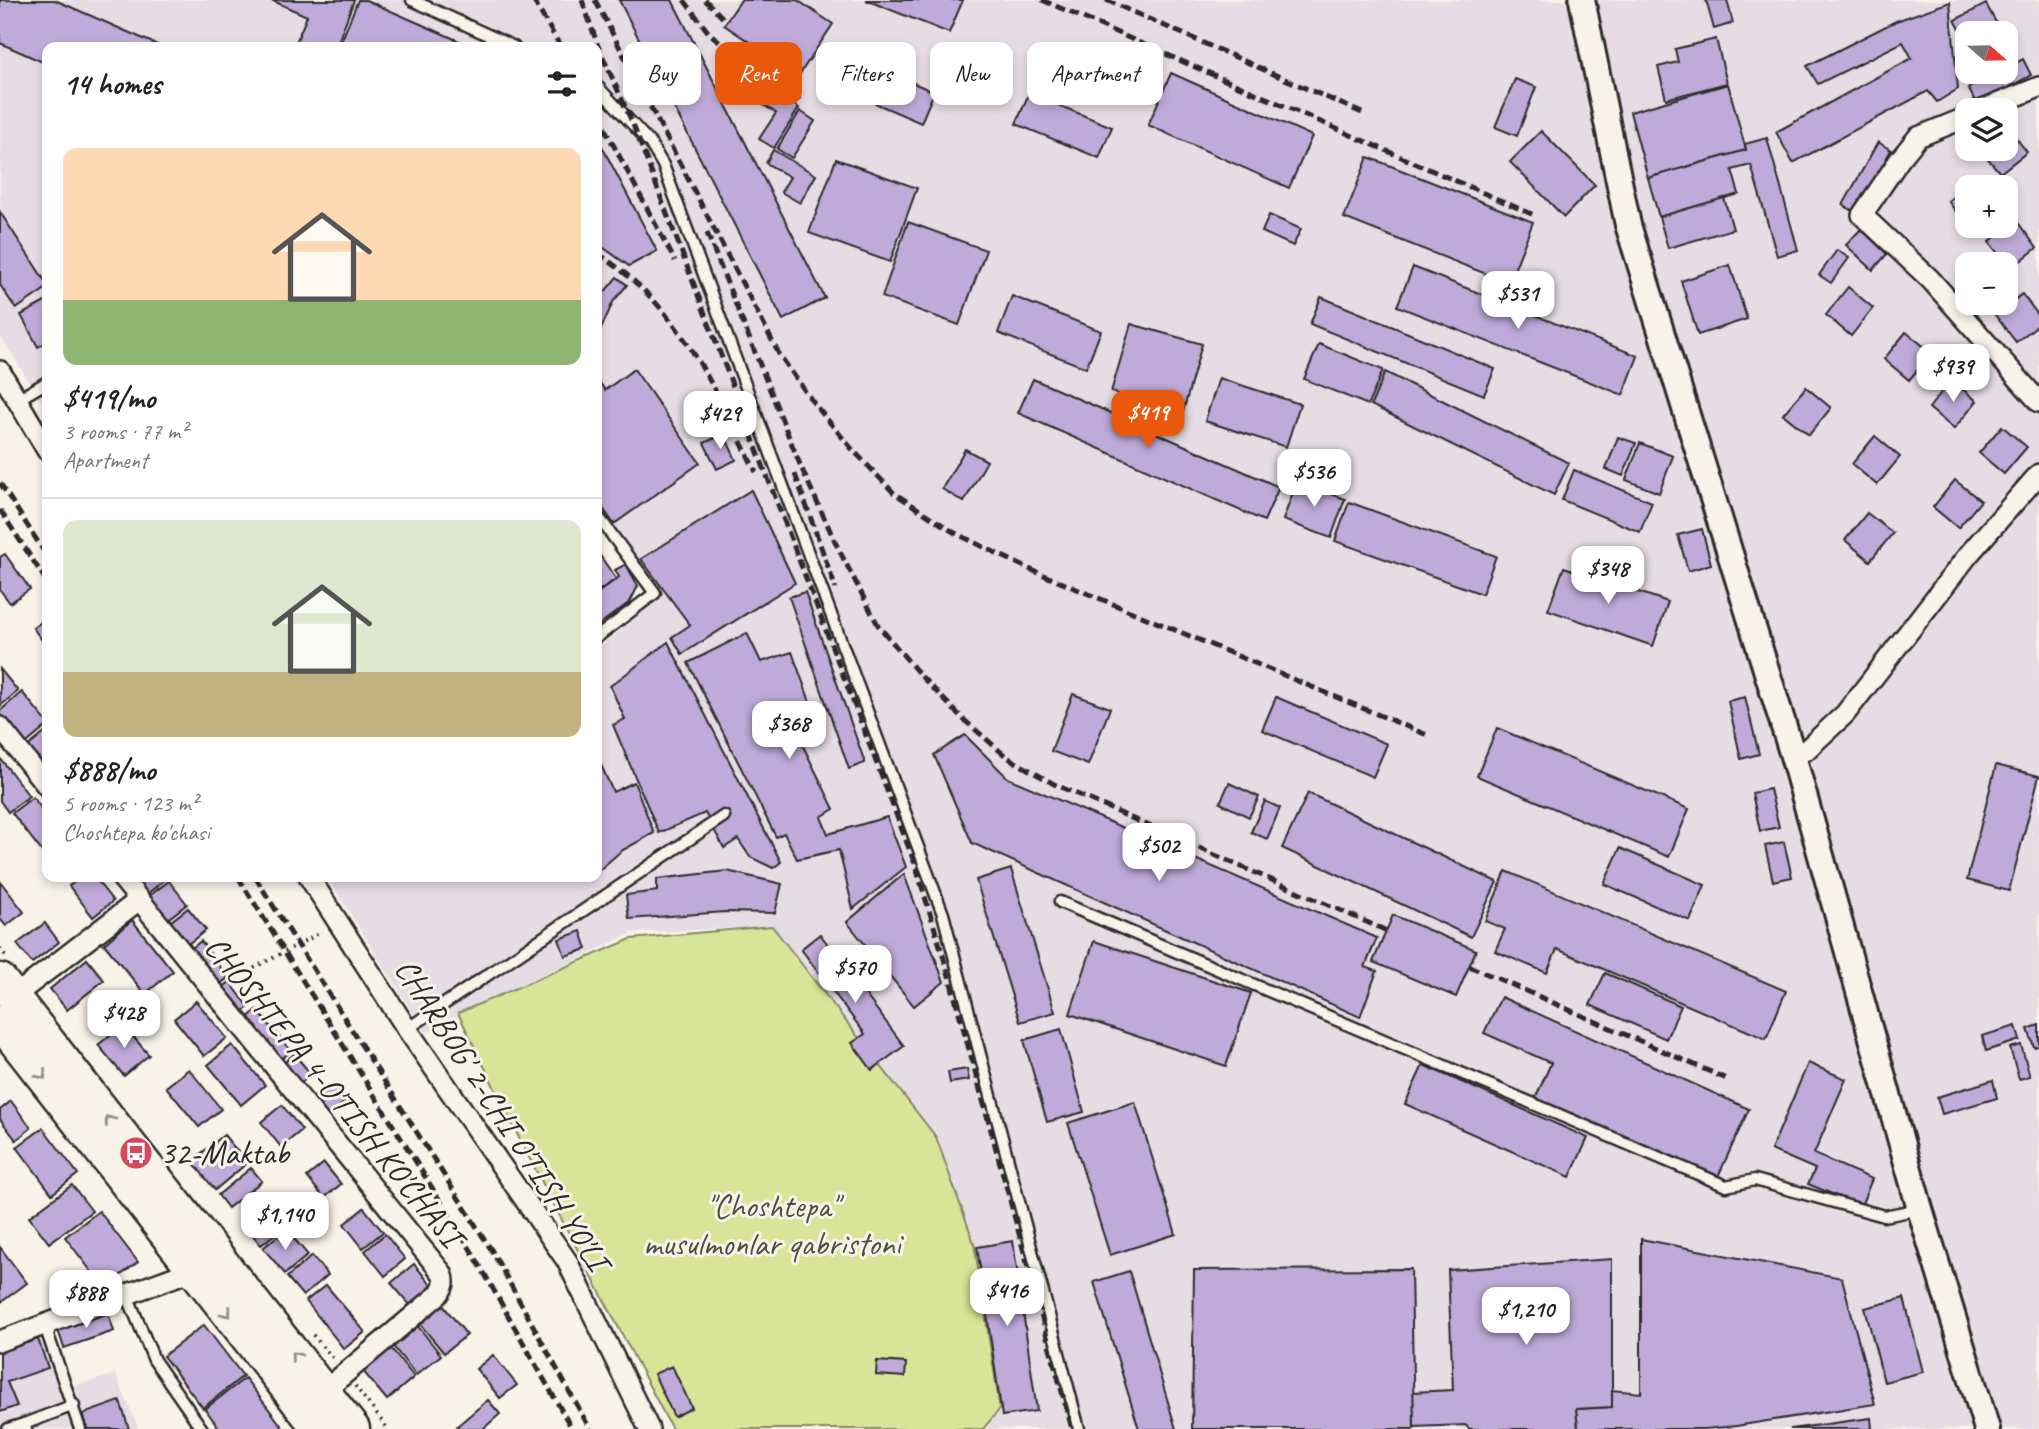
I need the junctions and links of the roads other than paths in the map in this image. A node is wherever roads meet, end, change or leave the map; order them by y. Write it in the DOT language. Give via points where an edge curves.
graph roads {
  1 [pos="412,0"];
  2 [pos="1582,0"];
  3 [pos="503,42"];
  4 [pos="2039,87"];
  5 [pos="602,91"];
  6 [pos="2012,98"];
  7 [pos="1955,122"];
  8 [pos="0,372"];
  9 [pos="42,385"];
  10 [pos="18,400"];
  11 [pos="2039,402"];
  12 [pos="42,441"];
  13 [pos="2039,474"];
  14 [pos="602,522"];
  15 [pos="602,633"];
  16 [pos="0,727"];
  17 [pos="1793,756"];
  18 [pos="42,780"];
  19 [pos="724,816"];
  20 [pos="125,882"];
  21 [pos="312,882"];
  22 [pos="139,900"];
  23 [pos="1060,902"];
  24 [pos="4,999"];
  25 [pos="407,1029"];
  26 [pos="1920,1209"];
  27 [pos="193,1270"];
  28 [pos="127,1295"];
  29 [pos="51,1323"];
  30 [pos="0,1341"];
  31 [pos="334,1382"];
  32 [pos="74,1405"];
  33 [pos="25,1427"];
  34 [pos="8,1429"];
  35 [pos="80,1429"];
  36 [pos="202,1429"];
  37 [pos="319,1429"];
  38 [pos="353,1429"];
  39 [pos="649,1429"];
  40 [pos="1079,1429"];
  41 [pos="1987,1429"];
  1 -- 3 [label="lane"];
  2 -- 17 [label="street" via="1628,225"];
  4 -- 6 [label="street"];
  5 -- 40 [label="lane" via="650,143 663,165 943,915"];
  7 -- 11 [label="street" via="1918,137 1862,215 1930,279"];
  8 -- 10 [label="street"];
  9 -- 10 [label="lane"];
  10 -- 12 [label="street"];
  13 -- 17 [label="street" via="1969,554 1845,714 1806,750"];
  14 -- 15 [label="lane" via="655,593"];
  16 -- 18 [label="street"];
  17 -- 26 [label="street"];
  19 -- 25 [label="lane"];
  20 -- 22 [label="street, CHOSHTEPA 4-O'TISH KO'CHASI"];
  21 -- 25 [label="street, CHARBOG' 2-CHI O'TISH YO'LI"];
  22 -- 24 [label="street"];
  22 -- 31 [label="street, CHOSHTEPA 4-O'TISH KO'CHASI" via="445,1280 439,1295"];
  23 -- 26 [label="lane" via="1726,1186 1755,1180 1884,1216"];
  24 -- 27 [label="main road, one-way"];
  31 -- 24 [label="main road, one-way"];
  25 -- 39 [label="street, CHARBOG' 2-CHI O'TISH YO'LI" via="567,1261"];
  26 -- 41 [label="street"];
  27 -- 28 [label="street"];
  27 -- 37 [label="main road, one-way"];
  28 -- 29 [label="street"];
  28 -- 36 [label="lane" via="154,1360"];
  29 -- 30 [label="street"];
  29 -- 32 [label="lane" via="48,1335"];
  31 -- 38 [label="main road"];
  32 -- 33 [label="lane"];
  32 -- 35 [label="lane"];
  33 -- 34 [label="lane"];
}
